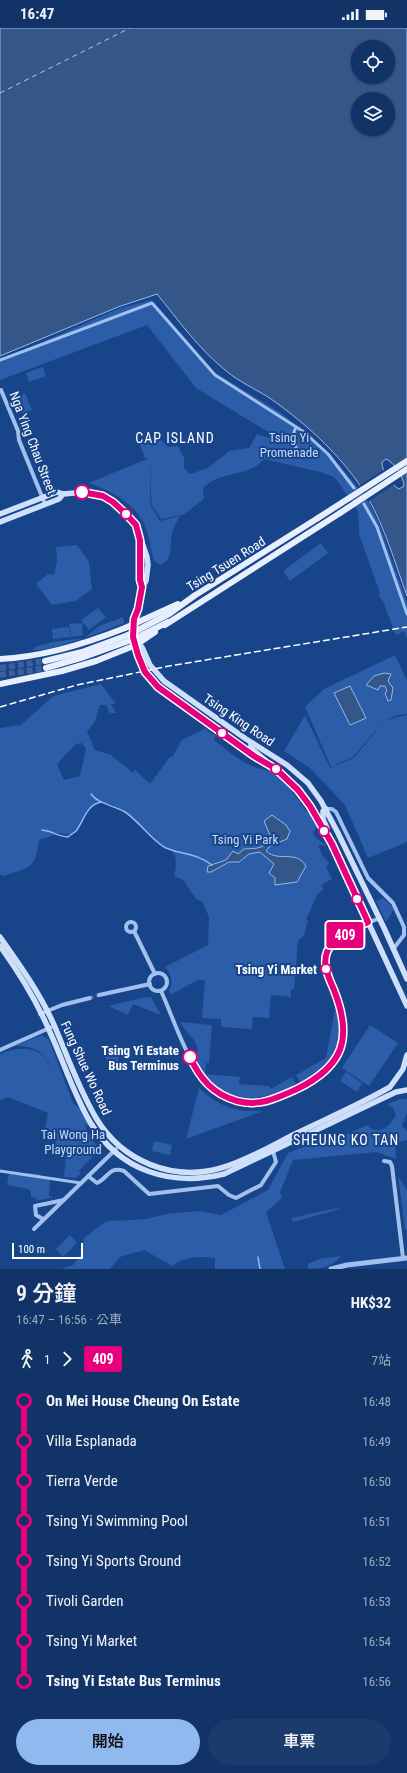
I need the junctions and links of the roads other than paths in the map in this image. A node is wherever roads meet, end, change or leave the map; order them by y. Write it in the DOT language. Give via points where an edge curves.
graph roads {
  1 [pos="0,360"];
  2 [pos="1,388"];
  3 [pos="296,427"];
  4 [pos="297,456"];
  5 [pos="407,461"];
  6 [pos="407,469"];
  7 [pos="354,488"];
  8 [pos="62,494"];
  9 [pos="42,497"];
  10 [pos="45,504"];
  11 [pos="364,504"];
  12 [pos="0,514"];
  13 [pos="0,522"];
  14 [pos="194,596"];
  15 [pos="407,614"];
  16 [pos="136,619"];
  17 [pos="168,622"];
  18 [pos="0,659"];
  19 [pos="45,661"];
  20 [pos="46,668"];
  21 [pos="0,684"];
  22 [pos="174,689"];
  23 [pos="179,701"];
  24 [pos="251,746"];
  25 [pos="326,810"];
  26 [pos="332,844"];
  27 [pos="380,918"];
  28 [pos="368,922"];
  29 [pos="134,931"];
  30 [pos="0,937"];
  31 [pos="0,946"];
  32 [pos="394,948"];
  33 [pos="155,974"];
  34 [pos="407,979"];
  35 [pos="150,984"];
  36 [pos="161,991"];
  37 [pos="99,996"];
  38 [pos="90,998"];
  39 [pos="407,1006"];
  40 [pos="46,1011"];
  41 [pos="40,1014"];
  42 [pos="51,1027"];
  43 [pos="0,1050"];
  44 [pos="407,1052"];
  45 [pos="407,1056"];
  46 [pos="407,1090"];
  47 [pos="119,1146"];
  48 [pos="114,1151"];
  49 [pos="273,1151"];
  50 [pos="384,1161"];
  51 [pos="0,1171"];
  52 [pos="88,1176"];
  53 [pos="81,1183"];
  54 [pos="64,1200"];
  55 [pos="44,1219"];
  56 [pos="34,1229"];
  57 [pos="405,1258"];
  58 [pos="331,1269"];
  1 -- 3 [label="street" via="152,303 215,375"];
  2 -- 9 [label="street, Nga Ying Chau Street"];
  3 -- 4 [label="street" via="294,432"];
  3 -- 7 [label="street" via="328,454"];
  5 -- 14 [label="main road, Tsing Tsuen Road, bridge"];
  6 -- 17 [label="main road, Tsing Tsuen Road, bridge"];
  8 -- 9 [label="main road" via="57,492"];
  8 -- 10 [label="main road"];
  8 -- 16 [label="main road" via="86,492 103,496 136,525 148,565"];
  9 -- 10 [label="street, Nga Ying Chau Street"];
  9 -- 12 [label="main road"];
  10 -- 13 [label="main road"];
  11 -- 15 [label="street" via="377,527"];
  14 -- 18 [label="main road, bridge" via="98,639 61,650"];
  14 -- 19 [label="main road, Tsing Tsuen Road, bridge" via="169,614 128,635 82,652"];
  17 -- 20 [label="main road, Tsing Tsuen Road, bridge" via="113,647"];
  17 -- 21 [label="main road, bridge" via="136,644 108,656 62,671"];
  22 -- 23 [label="main road"];
  22 -- 23 [label="main road, Tsing King Road" via="154,672 139,649 148,676 158,687"];
  22 -- 24 [label="main road, Tsing King Road"];
  23 -- 24 [label="main road, Tsing King Road"];
  24 -- 25 [label="main road, Tsing King Road" via="296,772"];
  24 -- 26 [label="main road, Tsing King Road" via="303,796"];
  25 -- 26 [label="main road" via="323,811 323,819 332,838"];
  25 -- 27 [label="main road, Tsing King Road"];
  25 -- 32 [label="street" via="332,809 336,812 368,878 393,903 404,927 404,935"];
  26 -- 28 [label="main road, Tsing King Road"];
  27 -- 28 [label="street"];
  27 -- 32 [label="main road, Tsing King Road"];
  28 -- 36 [label="street" via="340,937 327,952 326,967 344,1020 343,1039 336,1058 328,1069 314,1080 267,1102 239,1102 209,1087 194,1066"];
  28 -- 39 [label="main road, Tsing King Road"];
  29 -- 33 [label="street"];
  30 -- 40 [label="main road, Fung Shue Wo Road"];
  31 -- 41 [label="main road, Fung Shue Wo Road" via="12,962"];
  32 -- 34 [label="main road, Tsing King Road"];
  33 -- 35 [label="street" via="151,977"];
  33 -- 36 [label="street" via="161,973 167,978 166,986"];
  35 -- 36 [label="street" via="155,990"];
  35 -- 37 [label="street"];
  38 -- 40 [label="street"];
  40 -- 41 [label="street"];
  40 -- 42 [label="main road, Fung Shue Wo Road"];
  41 -- 42 [label="main road, Fung Shue Wo Road"];
  42 -- 43 [label="street"];
  42 -- 47 [label="main road, Fung Shue Wo Road" via="96,1118"];
  42 -- 48 [label="main road, Fung Shue Wo Road" via="90,1122"];
  44 -- 45 [label="main road"];
  45 -- 47 [label="main road, Fung Shue Wo Road" via="403,1069 390,1087 222,1168 192,1173 165,1170 138,1160"];
  46 -- 49 [label="main road, Fung Shue Wo Road" via="396,1092"];
  47 -- 48 [label="street"];
  48 -- 49 [label="main road, Fung Shue Wo Road" via="147,1171 174,1178 195,1179 224,1174"];
  48 -- 52 [label="street"];
  49 -- 52 [label="street" via="276,1162 264,1182 236,1198 218,1186 149,1194 119,1169 111,1171 97,1182"];
  50 -- 57 [label="street" via="390,1162 392,1166"];
  51 -- 53 [label="street"];
  52 -- 53 [label="street"];
  53 -- 54 [label="street"];
  54 -- 55 [label="street"];
  54 -- 55 [label="street" via="35,1206 36,1215"];
  55 -- 56 [label="street"];
  57 -- 58 [label="street"];
}
